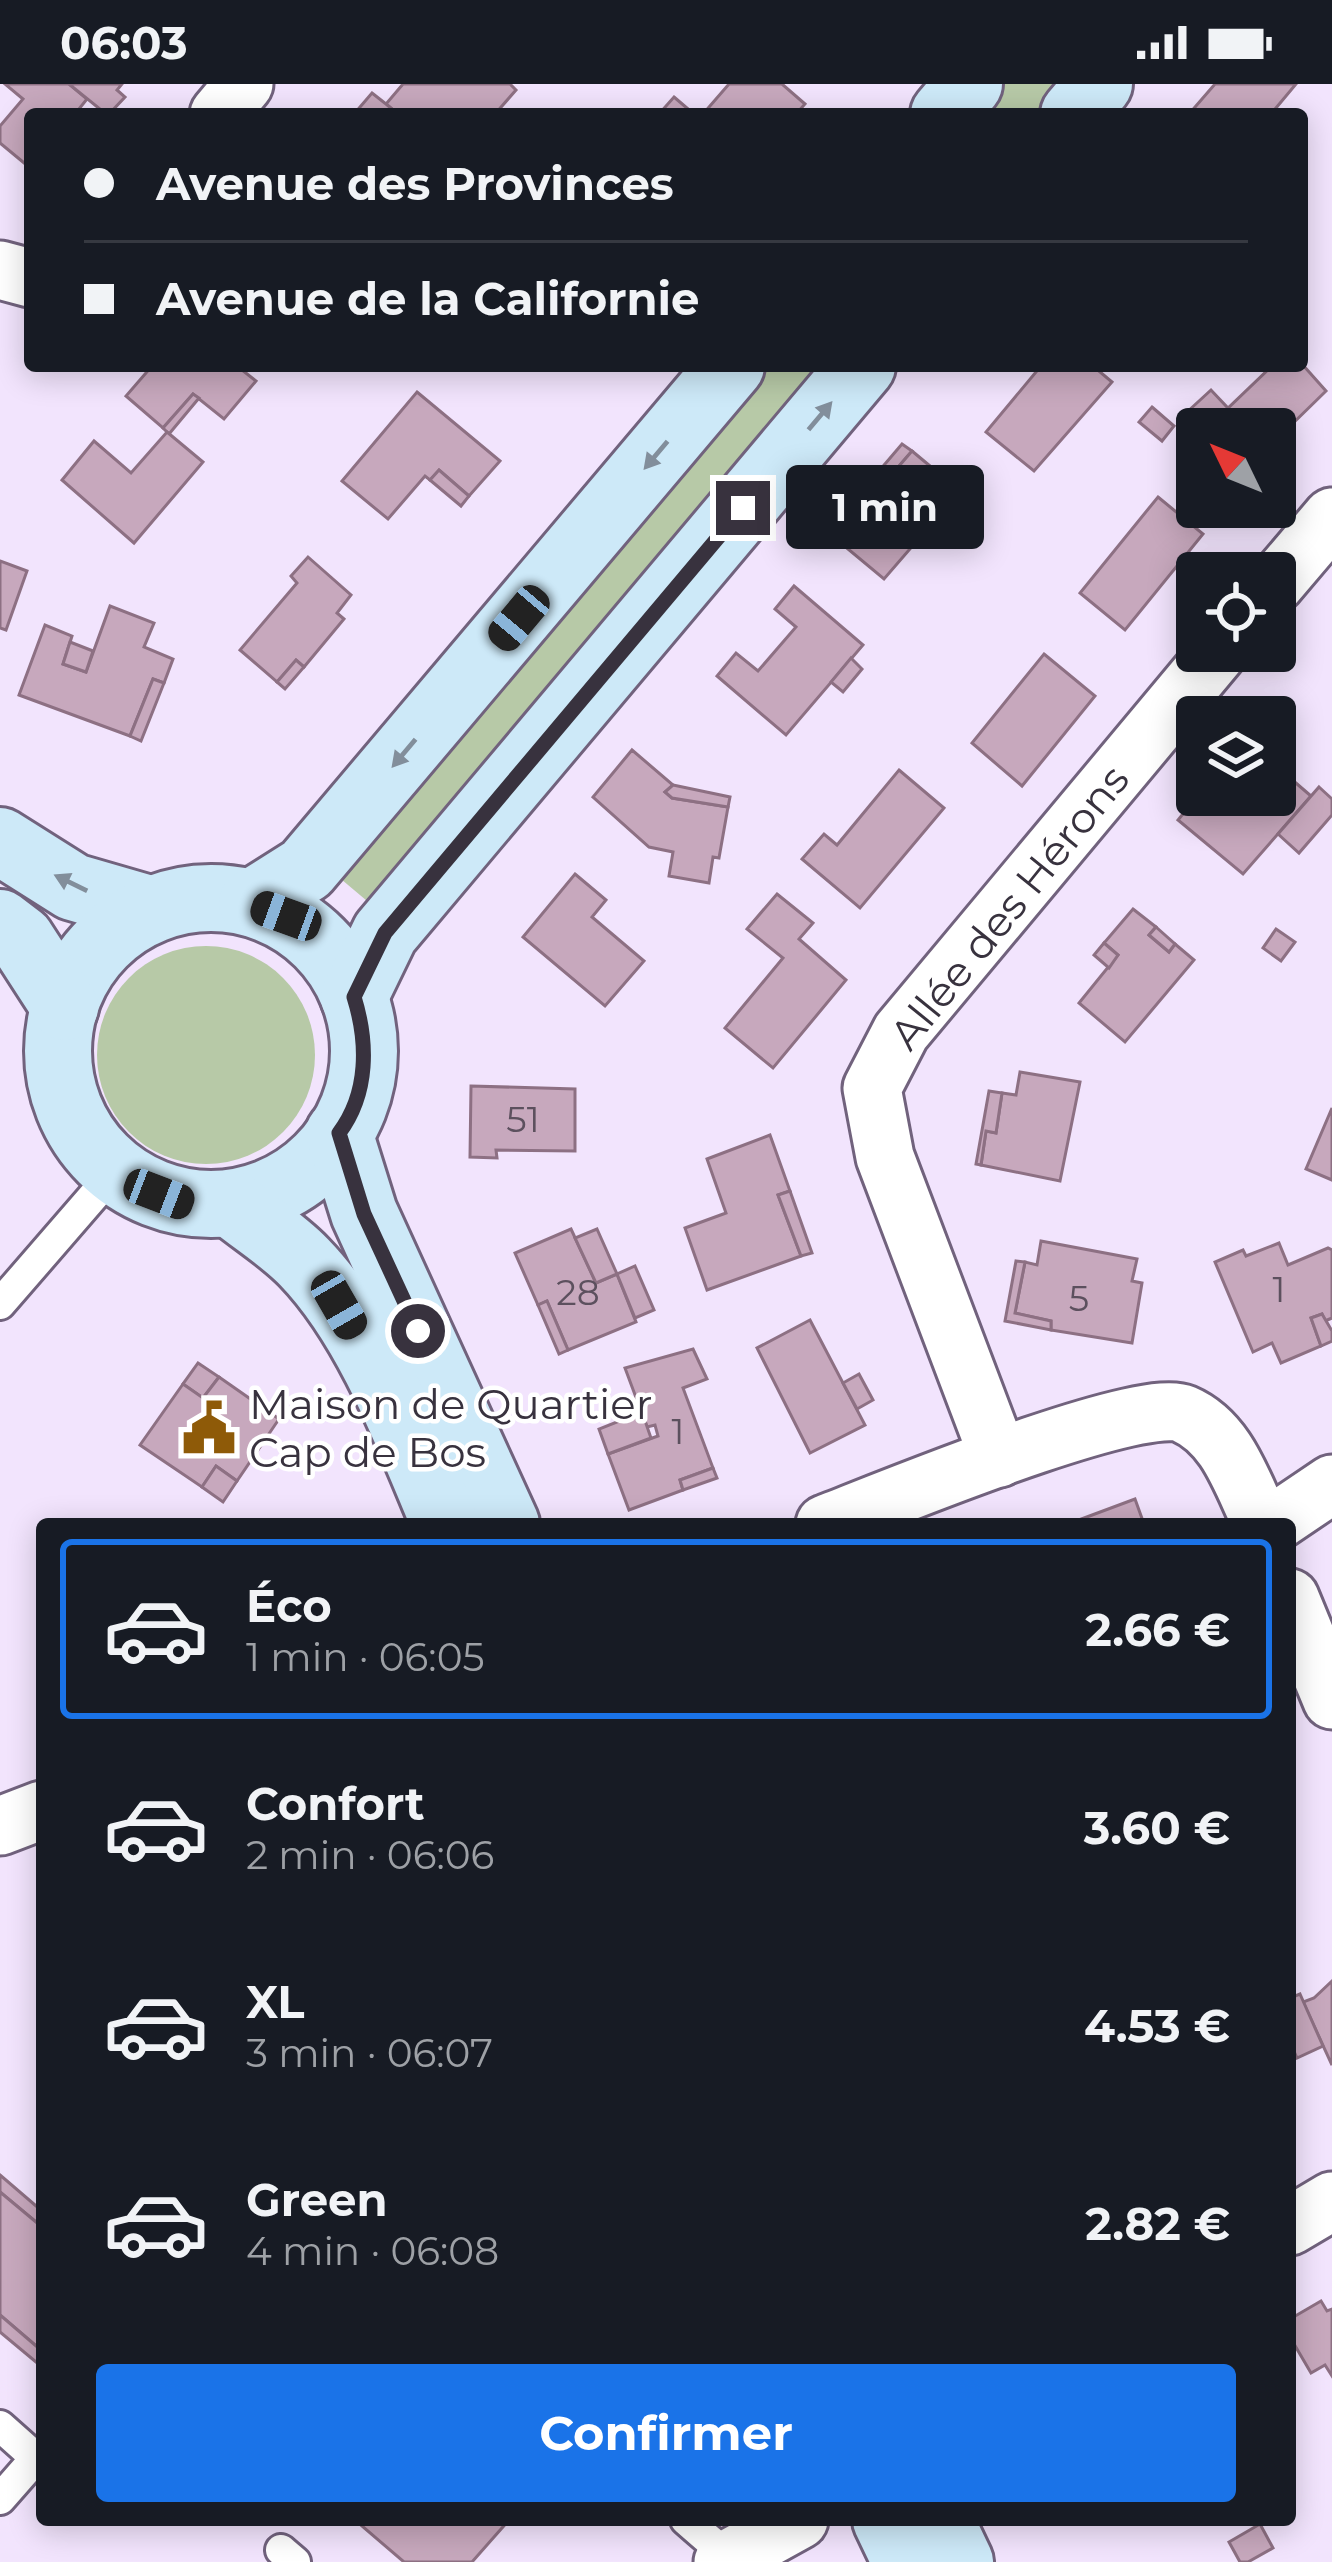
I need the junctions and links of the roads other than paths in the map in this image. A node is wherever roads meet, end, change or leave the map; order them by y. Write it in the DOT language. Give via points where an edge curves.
graph roads {
  1 [pos="244,84"];
  2 [pos="969,84"];
  3 [pos="1100,84"];
  4 [pos="224,108"];
  5 [pos="949,108"];
  6 [pos="1079,108"];
  7 [pos="726,372"];
  8 [pos="857,372"];
  9 [pos="1332,517"];
  10 [pos="1296,559"];
  11 [pos="1201,672"];
  12 [pos="0,841"];
  13 [pos="252,903"];
  14 [pos="149,909"];
  15 [pos="0,922"];
  16 [pos="354,997"];
  17 [pos="65,1007"];
  18 [pos="339,1133"];
  19 [pos="116,1170"];
  20 [pos="232,1204"];
  21 [pos="0,1304"];
  22 [pos="999,1457"];
  23 [pos="1332,1484"];
  24 [pos="442,1518"];
  25 [pos="503,1518"];
  26 [pos="841,1518"];
  27 [pos="1259,1518"];
  28 [pos="1282,1518"];
  29 [pos="1296,1613"];
  30 [pos="1332,1700"];
  31 [pos="36,1812"];
  32 [pos="0,1826"];
  33 [pos="1332,2201"];
  34 [pos="1296,2222"];
  35 [pos="0,2426"];
  36 [pos="36,2457"];
  37 [pos="36,2459"];
  38 [pos="0,2499"];
  39 [pos="692,2526"];
  40 [pos="788,2526"];
  41 [pos="889,2526"];
  42 [pos="943,2526"];
  43 [pos="727,2560"];
  44 [pos="906,2562"];
  45 [pos="960,2562"];
  1 -- 4 [label="street"];
  2 -- 5 [label="street"];
  3 -- 6 [label="street"];
  7 -- 13 [label="street, one-way" via="306,869"];
  16 -- 8 [label="street, one-way" via="385,933"];
  9 -- 10 [label="street"];
  11 -- 22 [label="street, Allée des Hérons" via="901,1032 872,1088 885,1157"];
  14 -- 12 [label="street, one-way" via="73,887"];
  13 -- 14 [label="street" via="196,897"];
  13 -- 16 [label="street" via="324,945"];
  14 -- 17 [label="street" via="110,934 80,970"];
  15 -- 17 [label="street" via="21,939"];
  16 -- 18 [label="street" via="364,1028 363,1075"];
  17 -- 19 [label="street" via="57,1065 70,1113"];
  18 -- 20 [label="street" via="279,1190"];
  18 -- 25 [label="street" via="364,1214"];
  19 -- 20 [label="street" via="182,1203"];
  19 -- 21 [label="lane"];
  20 -- 24 [label="street" via="304,1261 339,1305"];
  22 -- 26 [label="street"];
  22 -- 27 [label="street" via="1132,1416 1180,1412 1209,1428"];
  23 -- 28 [label="street"];
  29 -- 30 [label="street"];
  31 -- 32 [label="street"];
  33 -- 34 [label="street"];
  35 -- 36 [label="lane"];
  37 -- 38 [label="lane"];
  39 -- 43 [label="lane"];
  40 -- 43 [label="street"];
  41 -- 44 [label="street"];
  42 -- 45 [label="street"];
}
